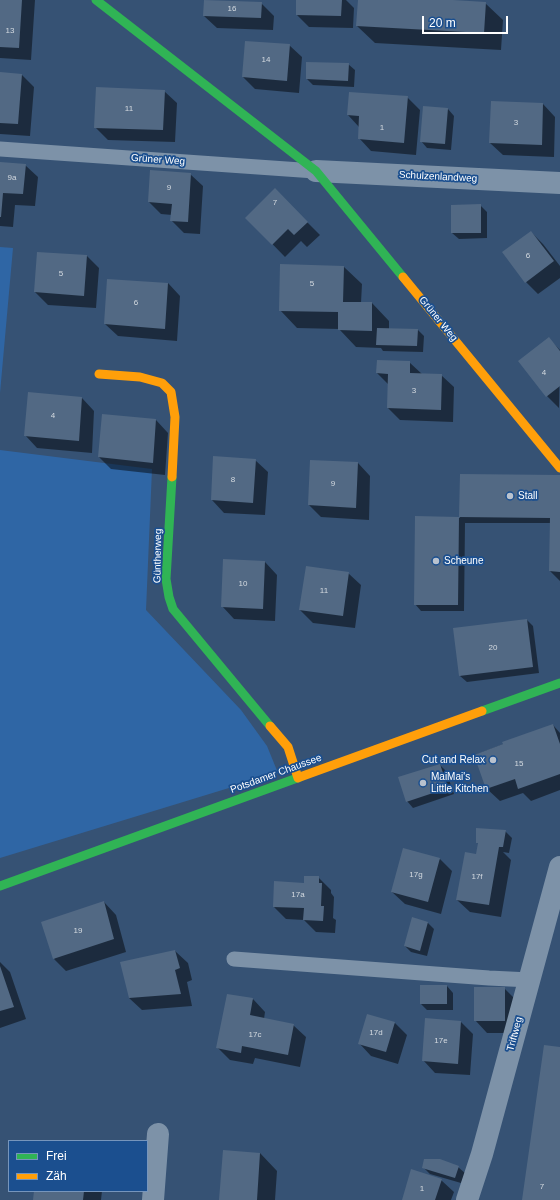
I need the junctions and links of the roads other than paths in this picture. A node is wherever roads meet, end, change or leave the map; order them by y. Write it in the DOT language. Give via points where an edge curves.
graph roads {
  1 [pos="96,0"];
  2 [pos="0,149"];
  3 [pos="316,171"];
  4 [pos="560,183"];
  5 [pos="99,374"];
  6 [pos="560,468"];
  7 [pos="560,683"];
  8 [pos="298,778"];
  9 [pos="560,867"];
  10 [pos="0,886"];
  11 [pos="234,959"];
  12 [pos="530,980"];
  13 [pos="158,1134"];
  14 [pos="153,1200"];
  15 [pos="467,1200"];
  1 -- 3 [label="street, Grüner Weg"];
  2 -- 3 [label="lane, Grüner Weg"];
  3 -- 4 [label="street, Schulzenlandweg"];
  3 -- 6 [label="street, Grüner Weg"];
  5 -- 8 [label="street, Güntherweg" via="140,377 162,383 171,392 175,417 166,579 173,610 288,746"];
  7 -- 8 [label="street, Potsdamer Chaussee"];
  8 -- 10 [label="street, Potsdamer Chaussee"];
  9 -- 12 [label="street, Triftweg"];
  11 -- 12 [label="lane"];
  12 -- 15 [label="street, Triftweg"];
  13 -- 14 [label="street"];
}
